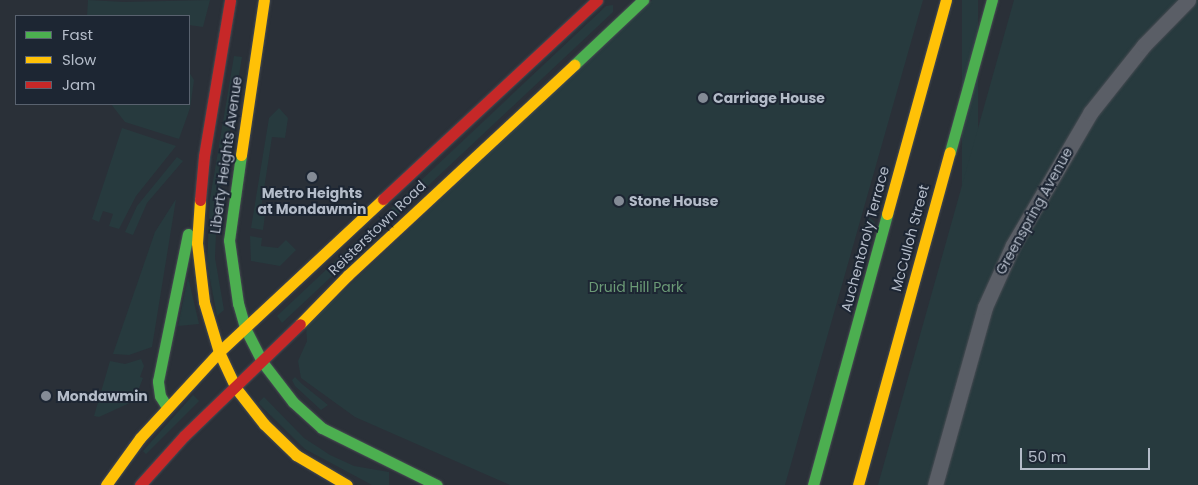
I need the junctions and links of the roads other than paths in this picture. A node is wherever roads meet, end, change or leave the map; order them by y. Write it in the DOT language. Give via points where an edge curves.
graph roads {
  1 [pos="230,0"];
  2 [pos="264,0"];
  3 [pos="597,0"];
  4 [pos="946,0"];
  5 [pos="992,0"];
  6 [pos="1188,0"];
  7 [pos="633,3"];
  8 [pos="204,156"];
  9 [pos="245,328"];
  10 [pos="219,352"];
  11 [pos="263,363"];
  12 [pos="235,387"];
  13 [pos="167,407"];
  14 [pos="430,484"];
  15 [pos="106,485"];
  16 [pos="140,485"];
  17 [pos="347,485"];
  18 [pos="813,485"];
  19 [pos="858,485"];
  20 [pos="936,485"];
  1 -- 8 [label="main road, Liberty Heights Avenue"];
  2 -- 9 [label="main road, Liberty Heights Avenue" via="229,240 232,280"];
  3 -- 9 [label="main road, Reisterstown Road"];
  4 -- 18 [label="main road, Auchentoroly Terrace"];
  5 -- 19 [label="main road, McCulloh Street"];
  6 -- 20 [label="street, Greenspring Avenue" via="1144,45 1090,114 1013,245 985,307"];
  7 -- 11 [label="main road, Reisterstown Road" via="348,275"];
  8 -- 10 [label="main road, Liberty Heights Avenue" via="198,266 204,302"];
  8 -- 13 [label="main road" via="158,381 160,396"];
  9 -- 10 [label="main road, Reisterstown Road"];
  9 -- 11 [label="main road, Liberty Heights Avenue"];
  10 -- 12 [label="main road, Liberty Heights Avenue"];
  10 -- 13 [label="main road, Reisterstown Road"];
  11 -- 12 [label="main road, Reisterstown Road"];
  11 -- 14 [label="main road, Liberty Heights Avenue" via="293,402 322,428"];
  12 -- 16 [label="main road, Reisterstown Road" via="178,442"];
  12 -- 17 [label="main road, Liberty Heights Avenue" via="264,424 296,455"];
  13 -- 15 [label="main road, Reisterstown Road"];
}
